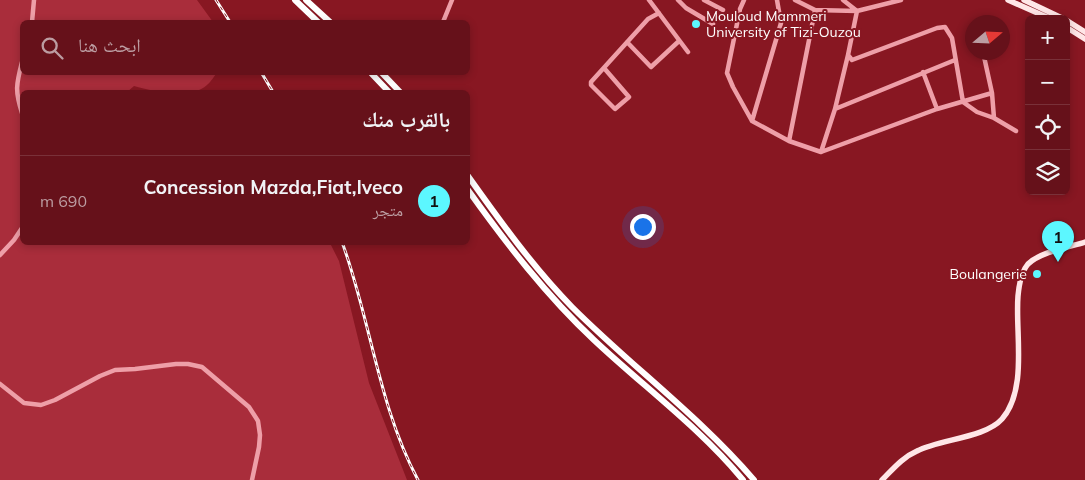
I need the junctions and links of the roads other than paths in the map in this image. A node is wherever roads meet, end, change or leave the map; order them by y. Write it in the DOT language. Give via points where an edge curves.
graph roads {
  1 [pos="34,0"];
  2 [pos="295,0"];
  3 [pos="306,0"];
  4 [pos="452,0"];
  5 [pos="649,0"];
  6 [pos="678,0"];
  7 [pos="704,0"];
  8 [pos="744,0"];
  9 [pos="777,0"];
  10 [pos="795,0"];
  11 [pos="843,0"];
  12 [pos="901,0"];
  13 [pos="1008,0"];
  14 [pos="1024,0"];
  15 [pos="723,10"];
  16 [pos="815,10"];
  17 [pos="857,11"];
  18 [pos="659,12"];
  19 [pos="1042,15"];
  20 [pos="1056,15"];
  21 [pos="32,20"];
  22 [pos="316,20"];
  23 [pos="328,20"];
  24 [pos="444,20"];
  25 [pos="1070,22"];
  26 [pos="713,24"];
  27 [pos="1070,30"];
  28 [pos="1085,32"];
  29 [pos="1085,40"];
  30 [pos="679,41"];
  31 [pos="627,42"];
  32 [pos="688,52"];
  33 [pos="848,55"];
  34 [pos="955,60"];
  35 [pos="985,60"];
  36 [pos="604,68"];
  37 [pos="20,70"];
  38 [pos="923,72"];
  39 [pos="373,75"];
  40 [pos="384,75"];
  41 [pos="387,90"];
  42 [pos="398,90"];
  43 [pos="992,93"];
  44 [pos="963,102"];
  45 [pos="20,106"];
  46 [pos="835,109"];
  47 [pos="937,109"];
  48 [pos="994,118"];
  49 [pos="752,121"];
  50 [pos="1016,131"];
  51 [pos="789,141"];
  52 [pos="821,152"];
  53 [pos="470,179"];
  54 [pos="470,193"];
  55 [pos="20,231"];
  56 [pos="1085,242"];
  57 [pos="0,255"];
  58 [pos="0,384"];
  59 [pos="252,480"];
  60 [pos="743,480"];
  61 [pos="754,480"];
  62 [pos="882,480"];
  1 -- 21 [label="street"];
  2 -- 22 [label="highway"];
  3 -- 23 [label="highway"];
  4 -- 24 [label="street"];
  5 -- 18 [label="street"];
  6 -- 26 [label="street"];
  7 -- 15 [label="street"];
  8 -- 49 [label="street" via="727,73"];
  9 -- 49 [label="street" via="781,23"];
  10 -- 16 [label="street"];
  11 -- 17 [label="street"];
  12 -- 17 [label="street"];
  13 -- 19 [label="main road"];
  14 -- 20 [label="main road"];
  16 -- 17 [label="street"];
  16 -- 51 [label="street"];
  17 -- 33 [label="street"];
  18 -- 30 [label="street"];
  18 -- 31 [label="street"];
  25 -- 28 [label="main road"];
  27 -- 29 [label="main road"];
  30 -- 31 [label="street" via="652,67"];
  30 -- 32 [label="street"];
  31 -- 36 [label="street"];
  33 -- 34 [label="street" via="852,60 945,27 952,38"];
  33 -- 46 [label="street"];
  34 -- 38 [label="street"];
  34 -- 44 [label="street"];
  35 -- 43 [label="street"];
  36 -- 36 [label="street" via="591,85 615,109 629,97"];
  37 -- 45 [label="street" via="17,96"];
  38 -- 46 [label="street"];
  38 -- 47 [label="street"];
  39 -- 41 [label="highway"];
  40 -- 42 [label="highway"];
  43 -- 44 [label="street"];
  43 -- 48 [label="street"];
  44 -- 47 [label="street"];
  44 -- 48 [label="street"];
  46 -- 52 [label="street"];
  47 -- 52 [label="street"];
  48 -- 50 [label="street"];
  49 -- 51 [label="street"];
  51 -- 52 [label="street"];
  53 -- 61 [label="highway" via="524,252 570,305 709,432"];
  54 -- 60 [label="highway" via="562,309 693,426"];
  55 -- 57 [label="street"];
  56 -- 62 [label="main road" via="1035,259 1023,272 1017,307 1016,390 1004,417 986,430 918,450"];
  58 -- 59 [label="street" via="24,403 41,405 114,370 176,364 202,367 249,406 258,421 259,447"];
}
